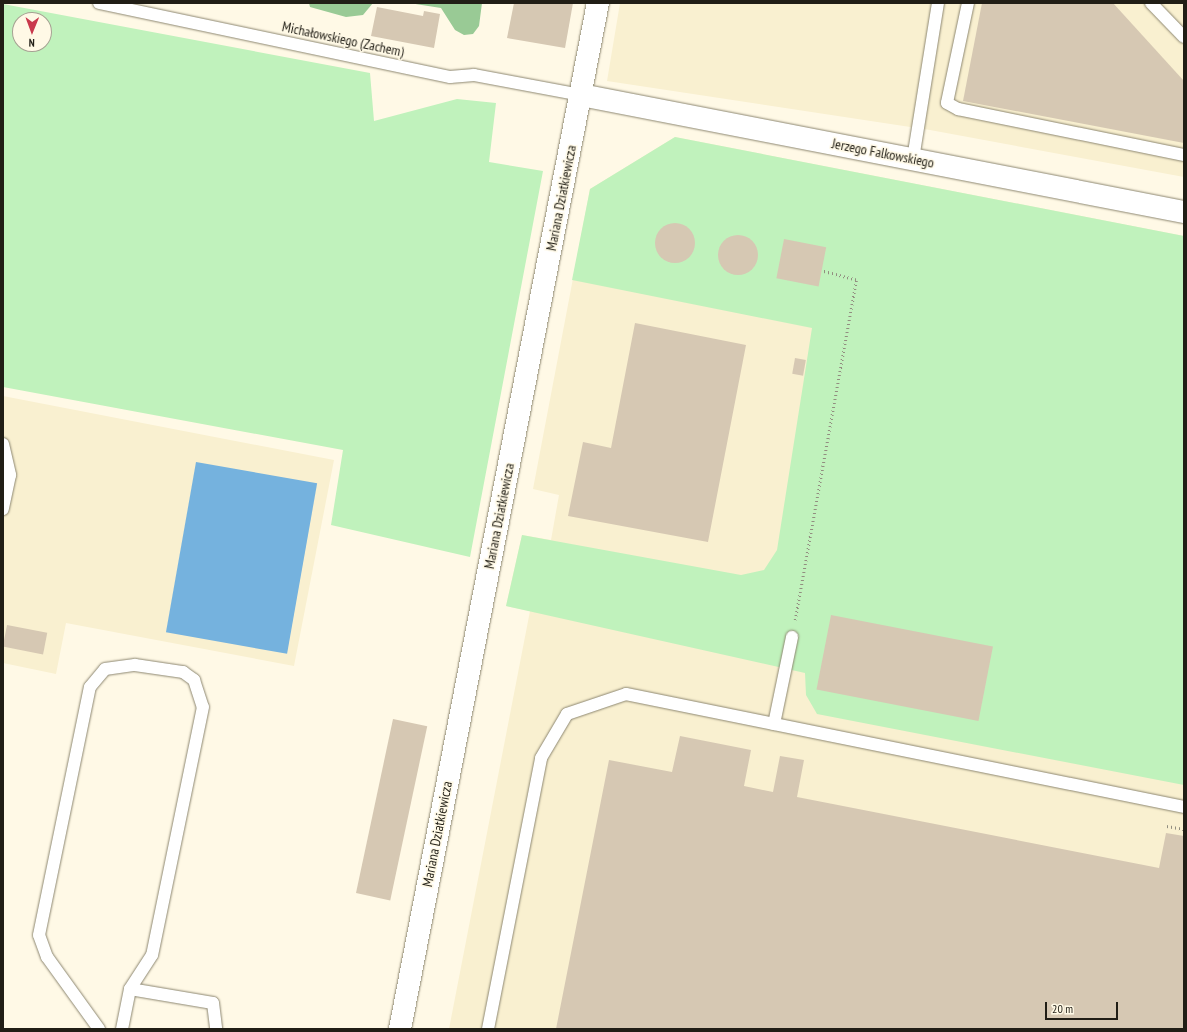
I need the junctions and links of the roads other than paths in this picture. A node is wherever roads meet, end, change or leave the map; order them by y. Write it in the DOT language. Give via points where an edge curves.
graph roads {
  1 [pos="99,3"];
  2 [pos="598,3"];
  3 [pos="938,3"];
  4 [pos="968,3"];
  5 [pos="1151,3"];
  6 [pos="1184,37"];
  7 [pos="581,95"];
  8 [pos="1184,155"];
  9 [pos="912,159"];
  10 [pos="1184,212"];
  11 [pos="3,444"];
  12 [pos="3,509"];
  13 [pos="792,637"];
  14 [pos="774,724"];
  15 [pos="1184,806"];
  16 [pos="130,989"];
  17 [pos="100,1029"];
  18 [pos="122,1029"];
  19 [pos="216,1029"];
  20 [pos="400,1029"];
  21 [pos="488,1029"];
  1 -- 7 [label="lane, Michałowskiego (Zachem)" via="450,78 474,76"];
  2 -- 7 [label="street, Mariana Dziatkiewicza"];
  3 -- 9 [label="lane"];
  4 -- 8 [label="lane" via="947,103 958,110"];
  5 -- 6 [label="lane"];
  7 -- 9 [label="street, Jerzego Falkowskiego"];
  7 -- 20 [label="street, Mariana Dziatkiewicza"];
  9 -- 10 [label="street, Jerzego Falkowskiego"];
  11 -- 12 [label="lane" via="10,475"];
  13 -- 14 [label="lane"];
  14 -- 15 [label="lane"];
  14 -- 21 [label="lane" via="626,694 567,714 541,758"];
  16 -- 17 [label="lane" via="152,955 203,708 194,680 182,672 135,664 105,669 90,687 39,935 47,957"];
  16 -- 18 [label="lane"];
  16 -- 19 [label="lane" via="213,1003"];
}
